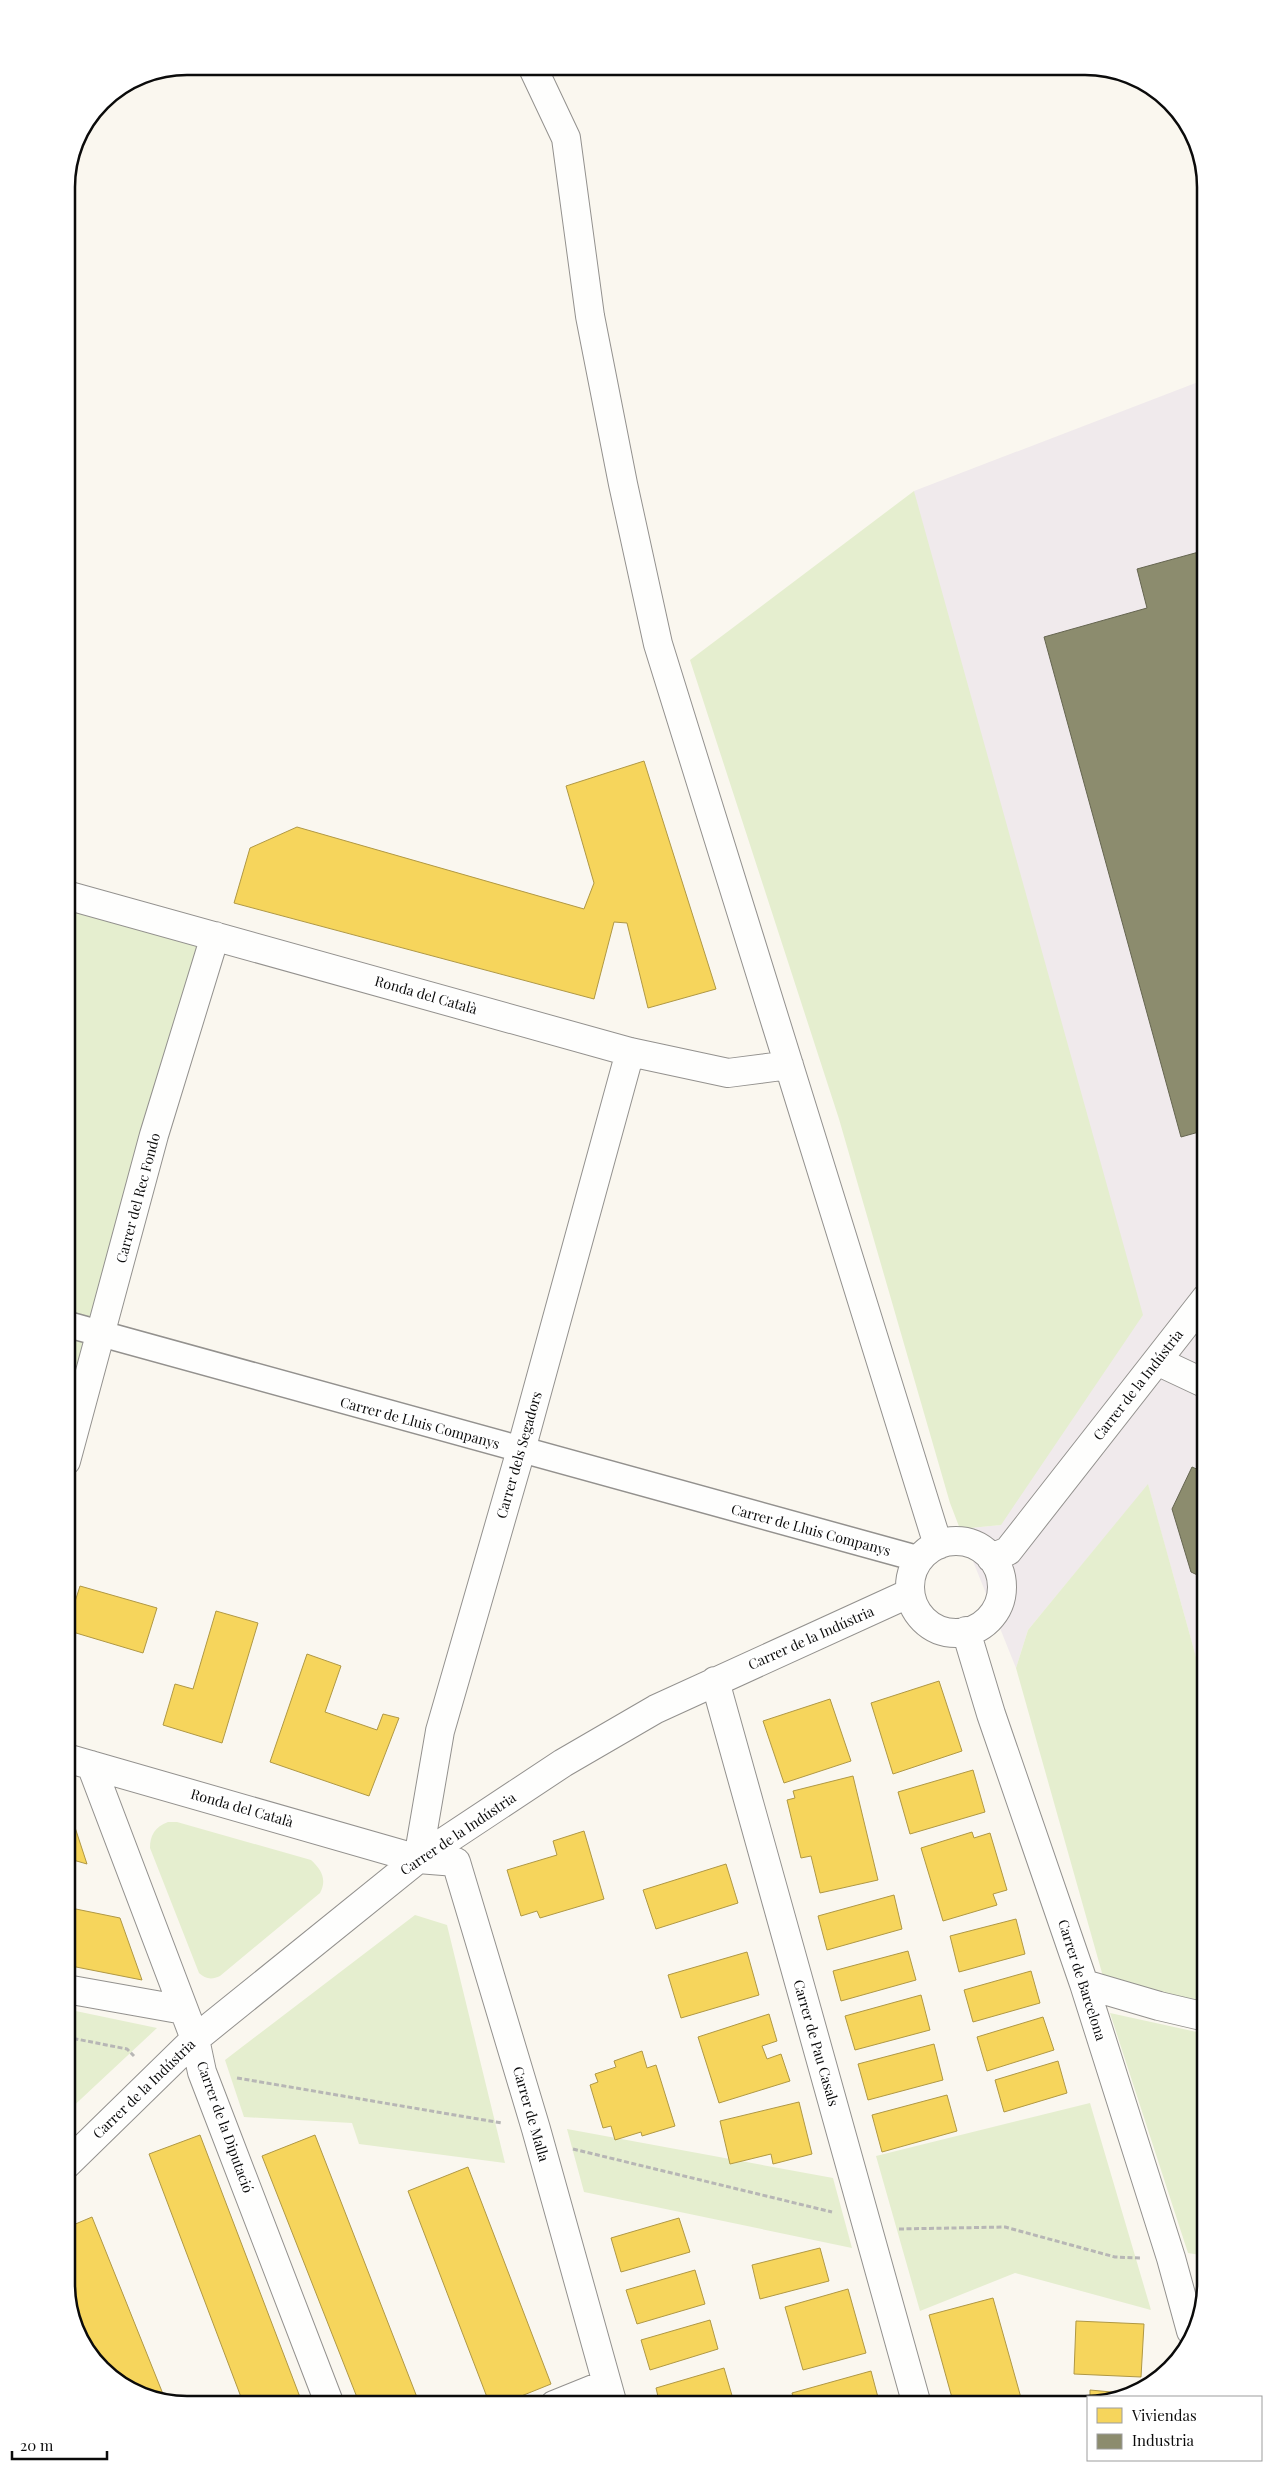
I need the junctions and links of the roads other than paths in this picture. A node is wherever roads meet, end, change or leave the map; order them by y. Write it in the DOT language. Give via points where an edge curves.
graph roads {
  1 [pos="536,75"];
  2 [pos="75,897"];
  3 [pos="215,936"];
  4 [pos="630,1052"];
  5 [pos="789,1065"];
  6 [pos="1197,1310"];
  7 [pos="75,1326"];
  8 [pos="102,1334"];
  9 [pos="1157,1361"];
  10 [pos="1197,1380"];
  11 [pos="75,1429"];
  12 [pos="521,1450"];
  13 [pos="929,1552"];
  14 [pos="991,1558"];
  15 [pos="910,1593"];
  16 [pos="966,1631"];
  17 [pos="715,1681"];
  18 [pos="78,1761"];
  19 [pos="418,1859"];
  20 [pos="1084,1984"];
  21 [pos="75,1990"];
  22 [pos="184,2010"];
  23 [pos="1197,2015"];
  24 [pos="195,2039"];
  25 [pos="75,2156"];
  26 [pos="1189,2324"];
  27 [pos="610,2394"];
  28 [pos="327,2396"];
  29 [pos="914,2396"];
  1 -- 5 [label="street" via="566,138 590,316 658,644"];
  2 -- 3 [label="street, Ronda del Català"];
  3 -- 4 [label="street, Ronda del Català"];
  3 -- 8 [label="street, Carrer del Rec Fondo" via="154,1136"];
  4 -- 5 [label="street, Ronda del Català" via="728,1073"];
  4 -- 12 [label="street, Carrer dels Segadors"];
  5 -- 13 [label="street" via="856,1288"];
  6 -- 9 [label="street, Carrer de la Indústria"];
  7 -- 8 [label="street, Carrer de Lluis Companys"];
  8 -- 11 [label="street, Carrer del Rec Fondo"];
  8 -- 12 [label="street, Carrer de Lluis Companys"];
  9 -- 10 [label="street"];
  9 -- 14 [label="street, Carrer de la Indústria" via="1008,1551"];
  12 -- 13 [label="street, Carrer de Lluis Companys"];
  12 -- 19 [label="street, Carrer dels Segadors" via="440,1731"];
  13 -- 14 [label="street" via="961,1541 978,1547"];
  13 -- 15 [label="street" via="913,1570"];
  14 -- 16 [label="street" via="1000,1577 1000,1597 984,1622"];
  15 -- 16 [label="street" via="916,1609 933,1627 949,1632"];
  15 -- 17 [label="street, Carrer de la Indústria"];
  16 -- 20 [label="street, Carrer de Barcelona" via="991,1714"];
  17 -- 19 [label="street, Carrer de la Indústria" via="656,1709 564,1763"];
  17 -- 29 [label="street, Carrer de Pau Casals"];
  18 -- 19 [label="street, Ronda del Català"];
  18 -- 22 [label="street, Carrer de la Diputació"];
  19 -- 24 [label="street, Carrer de la Indústria"];
  19 -- 27 [label="street, Carrer de Malla" via="456,1862 536,2129"];
  20 -- 23 [label="street"];
  20 -- 26 [label="street, Carrer de Barcelona"];
  21 -- 22 [label="street"];
  22 -- 24 [label="street, Carrer de la Diputació"];
  24 -- 25 [label="street, Carrer de la Indústria"];
  24 -- 28 [label="street, Carrer de la Diputació" via="202,2072"];
}
